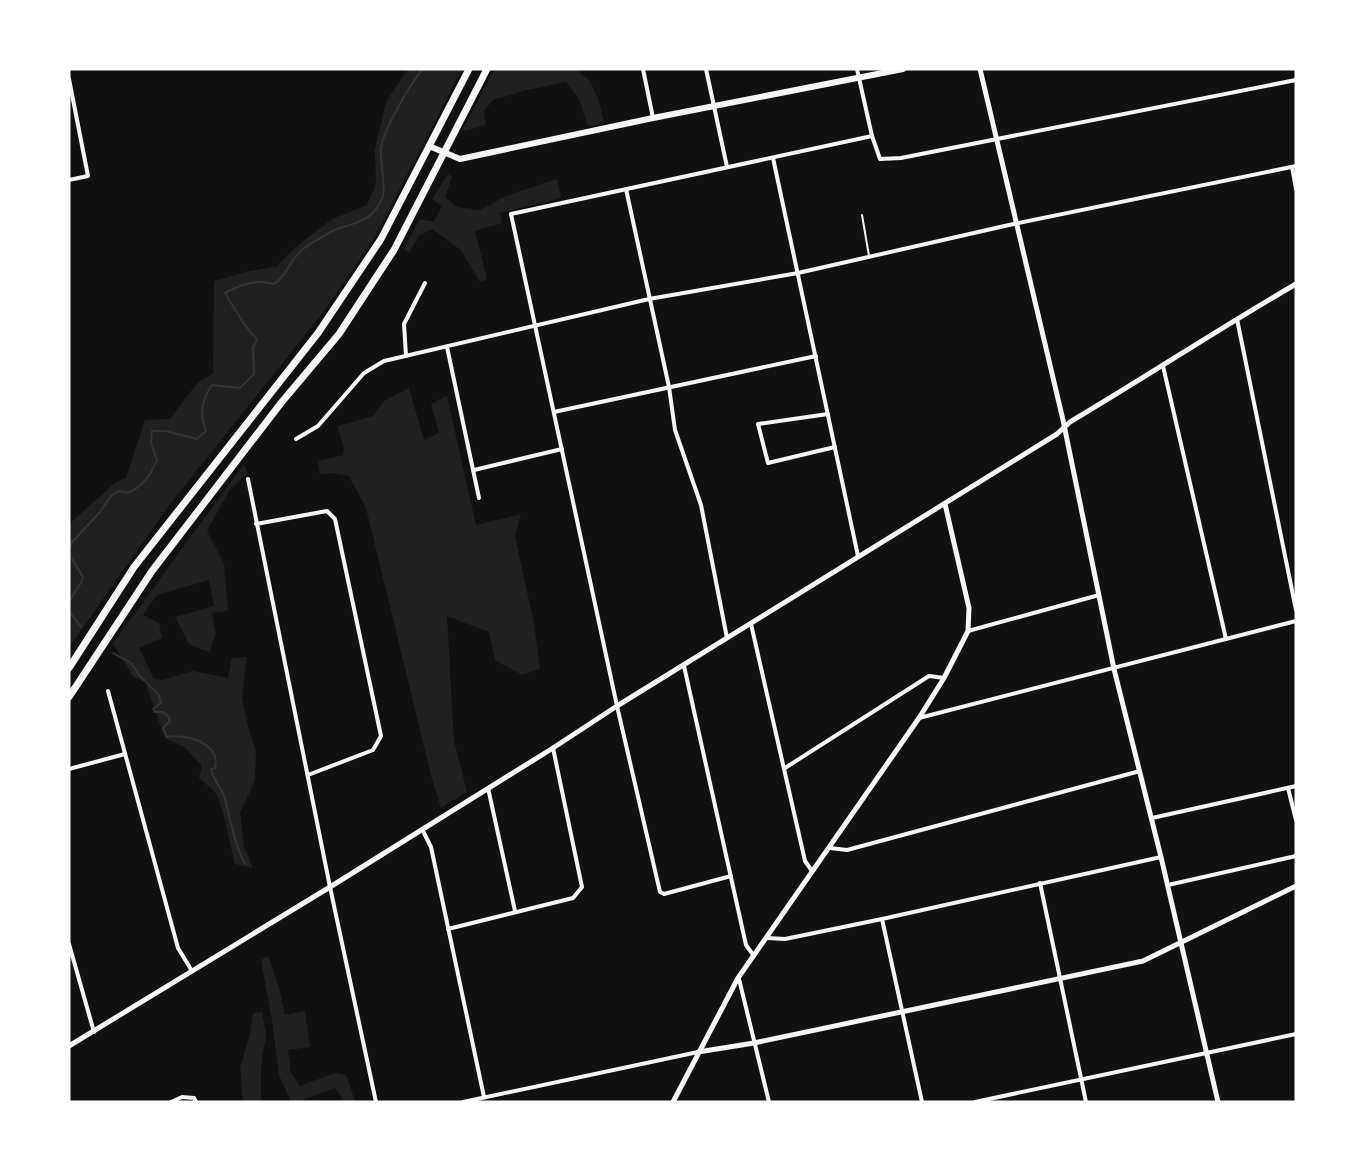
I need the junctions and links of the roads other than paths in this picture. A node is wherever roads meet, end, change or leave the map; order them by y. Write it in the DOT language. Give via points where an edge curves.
graph roads {
  1 [pos="469,69"];
  2 [pos="487,69"];
  3 [pos="643,69"];
  4 [pos="706,69"];
  5 [pos="857,69"];
  6 [pos="903,69"];
  7 [pos="980,69"];
  8 [pos="859,77"];
  9 [pos="69,79"];
  10 [pos="1296,80"];
  11 [pos="714,107"];
  12 [pos="653,118"];
  13 [pos="872,136"];
  14 [pos="996,138"];
  15 [pos="429,146"];
  16 [pos="444,152"];
  17 [pos="773,158"];
  18 [pos="727,167"];
  19 [pos="1294,167"];
  20 [pos="69,180"];
  21 [pos="626,189"];
  22 [pos="1296,189"];
  23 [pos="861,215"];
  24 [pos="1017,224"];
  25 [pos="869,256"];
  26 [pos="798,273"];
  27 [pos="424,283"];
  28 [pos="1296,284"];
  29 [pos="650,299"];
  30 [pos="1237,318"];
  31 [pos="535,324"];
  32 [pos="447,347"];
  33 [pos="406,356"];
  34 [pos="816,356"];
  35 [pos="1163,366"];
  36 [pos="669,387"];
  37 [pos="554,412"];
  38 [pos="828,414"];
  39 [pos="1064,427"];
  40 [pos="296,439"];
  41 [pos="835,447"];
  42 [pos="562,449"];
  43 [pos="474,470"];
  44 [pos="248,478"];
  45 [pos="479,498"];
  46 [pos="945,504"];
  47 [pos="256,524"];
  48 [pos="858,556"];
  49 [pos="1099,595"];
  50 [pos="1296,610"];
  51 [pos="1296,621"];
  52 [pos="751,624"];
  53 [pos="968,631"];
  54 [pos="727,638"];
  55 [pos="1226,639"];
  56 [pos="684,666"];
  57 [pos="69,668"];
  58 [pos="1114,669"];
  59 [pos="944,678"];
  60 [pos="108,691"];
  61 [pos="69,697"];
  62 [pos="617,706"];
  63 [pos="919,718"];
  64 [pos="554,748"];
  65 [pos="124,754"];
  66 [pos="785,768"];
  67 [pos="69,769"];
  68 [pos="1140,771"];
  69 [pos="308,775"];
  70 [pos="1296,786"];
  71 [pos="488,788"];
  72 [pos="1288,788"];
  73 [pos="1152,818"];
  74 [pos="1296,820"];
  75 [pos="422,829"];
  76 [pos="830,848"];
  77 [pos="1296,856"];
  78 [pos="1161,857"];
  79 [pos="812,871"];
  80 [pos="731,876"];
  81 [pos="1040,883"];
  82 [pos="1168,885"];
  83 [pos="1296,886"];
  84 [pos="330,887"];
  85 [pos="515,911"];
  86 [pos="882,919"];
  87 [pos="448,929"];
  88 [pos="767,938"];
  89 [pos="1180,942"];
  90 [pos="69,944"];
  91 [pos="754,957"];
  92 [pos="192,972"];
  93 [pos="738,978"];
  94 [pos="1060,979"];
  95 [pos="902,1012"];
  96 [pos="94,1032"];
  97 [pos="1296,1034"];
  98 [pos="754,1043"];
  99 [pos="69,1046"];
  100 [pos="698,1052"];
  101 [pos="1207,1052"];
  102 [pos="1081,1079"];
  103 [pos="484,1097"];
  104 [pos="171,1102"];
  105 [pos="195,1102"];
  106 [pos="376,1102"];
  107 [pos="463,1102"];
  108 [pos="673,1102"];
  109 [pos="769,1102"];
  110 [pos="922,1102"];
  111 [pos="975,1102"];
  112 [pos="1086,1102"];
  113 [pos="1218,1102"];
  1 -- 15 [label="highway"];
  2 -- 16 [label="highway"];
  3 -- 12 [label="street"];
  4 -- 11 [label="street"];
  5 -- 8 [label="street"];
  6 -- 8 [label="main road"];
  7 -- 14 [label="street"];
  8 -- 11 [label="main road"];
  8 -- 13 [label="street"];
  9 -- 20 [label="street" via="88,176"];
  10 -- 14 [label="street"];
  11 -- 12 [label="main road"];
  11 -- 18 [label="street"];
  12 -- 16 [label="main road" via="460,159"];
  13 -- 14 [label="street" via="880,159"];
  13 -- 17 [label="street"];
  14 -- 24 [label="street"];
  15 -- 16 [label="main road"];
  15 -- 57 [label="highway" via="381,239 318,333 134,567"];
  16 -- 61 [label="highway" via="394,250 339,334 152,571"];
  17 -- 18 [label="street"];
  17 -- 26 [label="street"];
  18 -- 21 [label="street"];
  19 -- 22 [label="street"];
  19 -- 24 [label="street"];
  21 -- 29 [label="street"];
  21 -- 31 [label="street" via="511,214"];
  23 -- 25 [label="lane"];
  24 -- 25 [label="street"];
  24 -- 39 [label="street"];
  25 -- 26 [label="street"];
  26 -- 29 [label="street"];
  26 -- 34 [label="street"];
  27 -- 33 [label="street" via="404,324"];
  28 -- 30 [label="street"];
  29 -- 31 [label="street"];
  29 -- 36 [label="street"];
  30 -- 35 [label="street"];
  30 -- 50 [label="street"];
  31 -- 32 [label="street"];
  31 -- 37 [label="street"];
  32 -- 33 [label="street"];
  32 -- 43 [label="street"];
  33 -- 40 [label="street" via="384,361 364,373 318,426"];
  34 -- 36 [label="street"];
  34 -- 38 [label="street"];
  35 -- 39 [label="street"];
  35 -- 55 [label="street"];
  36 -- 37 [label="street"];
  36 -- 54 [label="street" via="675,430 701,505"];
  37 -- 42 [label="street"];
  38 -- 41 [label="street"];
  38 -- 41 [label="street" via="758,424 768,463"];
  39 -- 46 [label="street"];
  39 -- 49 [label="street"];
  41 -- 48 [label="street"];
  42 -- 43 [label="street"];
  42 -- 62 [label="street"];
  43 -- 45 [label="street"];
  44 -- 47 [label="street"];
  46 -- 48 [label="street"];
  46 -- 53 [label="street" via="969,608"];
  47 -- 69 [label="street"];
  47 -- 69 [label="street" via="327,511 335,519 381,736 373,750"];
  48 -- 52 [label="street"];
  49 -- 53 [label="street"];
  49 -- 58 [label="street"];
  51 -- 55 [label="street"];
  52 -- 54 [label="street"];
  52 -- 66 [label="street"];
  53 -- 59 [label="street"];
  54 -- 56 [label="street"];
  55 -- 58 [label="street"];
  56 -- 62 [label="street"];
  56 -- 80 [label="street"];
  58 -- 63 [label="street"];
  58 -- 68 [label="street"];
  59 -- 63 [label="street"];
  59 -- 66 [label="street" via="929,676"];
  60 -- 65 [label="street"];
  62 -- 64 [label="street"];
  62 -- 80 [label="street" via="660,892"];
  63 -- 76 [label="street"];
  64 -- 71 [label="street"];
  64 -- 85 [label="street" via="582,887 573,898"];
  65 -- 67 [label="street"];
  65 -- 92 [label="street" via="178,948"];
  66 -- 79 [label="street" via="806,861"];
  68 -- 73 [label="street"];
  68 -- 76 [label="street" via="847,850"];
  69 -- 84 [label="street"];
  70 -- 72 [label="street"];
  71 -- 75 [label="street"];
  71 -- 85 [label="street"];
  72 -- 73 [label="street"];
  72 -- 74 [label="street"];
  73 -- 78 [label="street"];
  75 -- 84 [label="street"];
  75 -- 87 [label="street" via="431,847"];
  76 -- 79 [label="street"];
  77 -- 82 [label="street"];
  78 -- 81 [label="street"];
  78 -- 82 [label="street"];
  79 -- 88 [label="street"];
  80 -- 91 [label="street" via="746,945"];
  81 -- 86 [label="street"];
  81 -- 94 [label="street"];
  82 -- 89 [label="street"];
  83 -- 89 [label="street"];
  84 -- 92 [label="street"];
  84 -- 106 [label="street"];
  85 -- 87 [label="street"];
  86 -- 88 [label="street" via="785,939"];
  86 -- 95 [label="street"];
  87 -- 103 [label="street"];
  88 -- 91 [label="street"];
  89 -- 94 [label="street" via="1143,961"];
  89 -- 101 [label="street"];
  90 -- 96 [label="street"];
  91 -- 93 [label="street"];
  92 -- 96 [label="street"];
  93 -- 98 [label="street"];
  93 -- 100 [label="street"];
  94 -- 95 [label="street"];
  94 -- 102 [label="street"];
  95 -- 98 [label="street"];
  95 -- 110 [label="street"];
  96 -- 99 [label="street"];
  97 -- 101 [label="street"];
  98 -- 100 [label="street"];
  98 -- 109 [label="street"];
  100 -- 103 [label="street"];
  100 -- 108 [label="street"];
  101 -- 102 [label="street"];
  101 -- 113 [label="street"];
  102 -- 111 [label="street"];
  102 -- 112 [label="street"];
  103 -- 107 [label="street"];
  104 -- 105 [label="street" via="182,1097 194,1098"];
}
